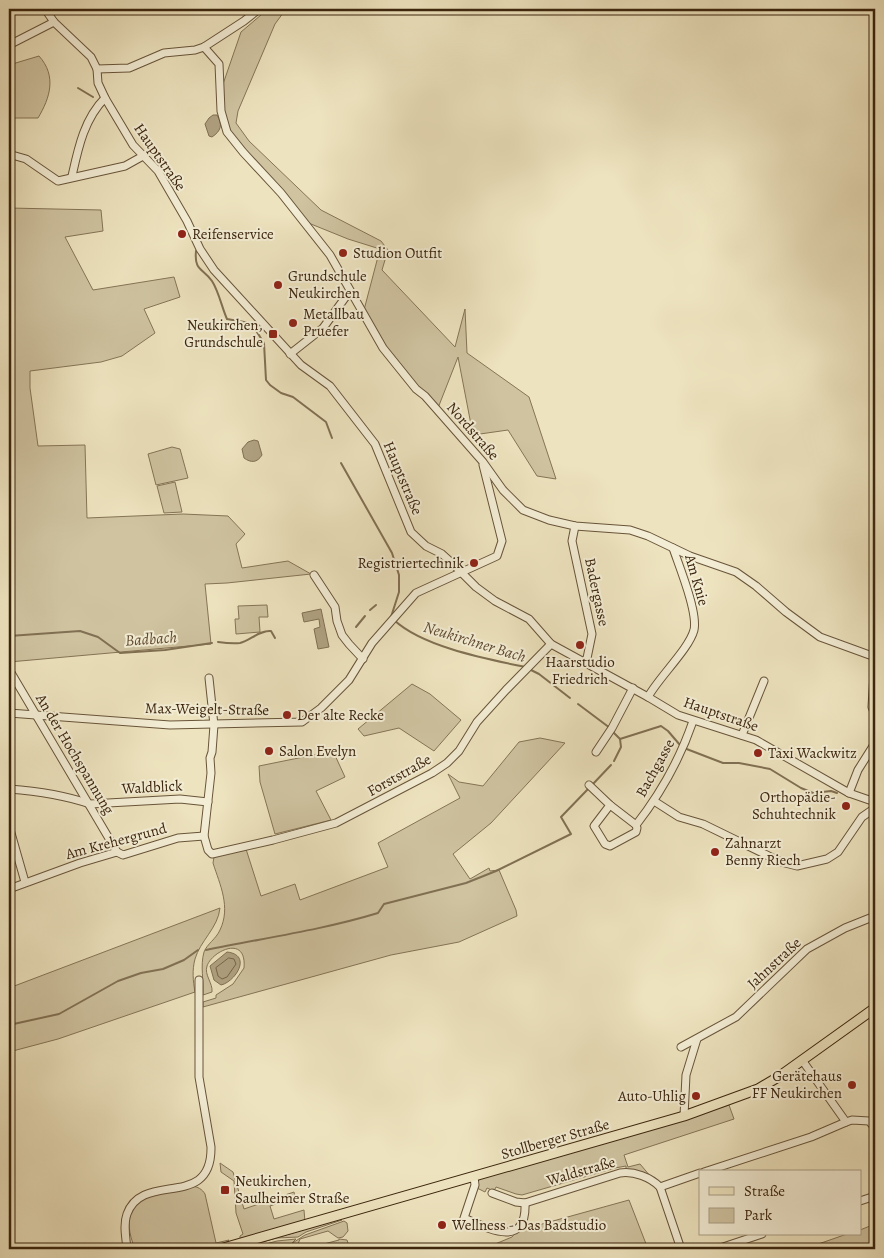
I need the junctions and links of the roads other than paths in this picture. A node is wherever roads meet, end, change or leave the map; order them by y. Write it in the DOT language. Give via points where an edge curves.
graph roads {
  1 [pos="45,9"];
  2 [pos="259,9"];
  3 [pos="54,22"];
  4 [pos="9,45"];
  5 [pos="204,47"];
  6 [pos="97,69"];
  7 [pos="104,98"];
  8 [pos="12,155"];
  9 [pos="142,156"];
  10 [pos="72,176"];
  11 [pos="350,291"];
  12 [pos="290,354"];
  13 [pos="483,462"];
  14 [pos="575,526"];
  15 [pos="673,548"];
  16 [pos="460,573"];
  17 [pos="314,575"];
  18 [pos="551,644"];
  19 [pos="875,657"];
  20 [pos="363,659"];
  21 [pos="586,663"];
  22 [pos="10,671"];
  23 [pos="209,678"];
  24 [pos="764,681"];
  25 [pos="633,688"];
  26 [pos="648,696"];
  27 [pos="9,713"];
  28 [pos="36,714"];
  29 [pos="875,715"];
  30 [pos="693,721"];
  31 [pos="214,725"];
  32 [pos="742,734"];
  33 [pos="875,743"];
  34 [pos="596,752"];
  35 [pos="591,787"];
  36 [pos="9,789"];
  37 [pos="849,793"];
  38 [pos="654,801"];
  39 [pos="208,802"];
  40 [pos="875,802"];
  41 [pos="90,804"];
  42 [pos="610,805"];
  43 [pos="875,808"];
  44 [pos="636,824"];
  45 [pos="9,826"];
  46 [pos="204,836"];
  47 [pos="117,852"];
  48 [pos="25,882"];
  49 [pos="9,889"];
  50 [pos="875,916"];
  51 [pos="199,980"];
  52 [pos="875,1008"];
  53 [pos="697,1039"];
  54 [pos="681,1047"];
  55 [pos="802,1060"];
  56 [pos="684,1116"];
  57 [pos="846,1122"];
  58 [pos="875,1128"];
  59 [pos="710,1170"];
  60 [pos="699,1173"];
  61 [pos="474,1177"];
  62 [pos="660,1187"];
  63 [pos="492,1193"];
  64 [pos="875,1196"];
  65 [pos="862,1200"];
  66 [pos="525,1203"];
  67 [pos="756,1236"];
  68 [pos="126,1239"];
  69 [pos="127,1249"];
  70 [pos="132,1249"];
  71 [pos="220,1249"];
  72 [pos="681,1249"];
  73 [pos="717,1249"];
  1 -- 3 [label="street, Hauptstraße"];
  2 -- 5 [label="street"];
  3 -- 4 [label="street"];
  3 -- 6 [label="street, Hauptstraße" via="91,57"];
  5 -- 6 [label="street" via="164,53 129,68"];
  5 -- 11 [label="street, Nordstraße" via="219,64 221,111 227,132 326,249"];
  6 -- 7 [label="street, Hauptstraße"];
  7 -- 9 [label="street, Hauptstraße"];
  7 -- 10 [label="street" via="84,132"];
  8 -- 10 [label="street" via="26,159 58,180"];
  9 -- 10 [label="street" via="125,166"];
  9 -- 12 [label="street, Hauptstraße" via="158,171 214,270"];
  11 -- 12 [label="street" via="324,328"];
  11 -- 13 [label="street, Nordstraße" via="383,348"];
  12 -- 16 [label="street, Hauptstraße" via="330,386 375,444 411,532 426,546 442,554"];
  13 -- 14 [label="street, Nordstraße" via="523,510"];
  13 -- 16 [label="street, Max-Weigelt-Straße" via="501,547 493,559"];
  14 -- 15 [label="street, Nordstraße" via="630,530"];
  14 -- 21 [label="street, Badergasse" via="572,541 592,634"];
  15 -- 19 [label="street, Nordstraße" via="736,572 820,637"];
  15 -- 26 [label="street, Am Knie" via="692,608 694,628"];
  16 -- 18 [label="street, Hauptstraße" via="495,601 529,619"];
  16 -- 20 [label="street, Max-Weigelt-Straße" via="416,593 372,643"];
  17 -- 20 [label="street" via="335,607 342,635"];
  18 -- 21 [label="street, Hauptstraße"];
  18 -- 46 [label="street, Forststraße" via="477,722 459,751 432,773 336,824 212,854"];
  19 -- 29 [label="street" via="872,700"];
  20 -- 31 [label="street, Max-Weigelt-Straße" via="350,680 302,722"];
  21 -- 25 [label="street, Hauptstraße"];
  22 -- 28 [label="street, An der Hochspannung"];
  23 -- 31 [label="street"];
  24 -- 32 [label="street"];
  25 -- 26 [label="street, Hauptstraße"];
  25 -- 34 [label="street"];
  26 -- 30 [label="street, Hauptstraße"];
  27 -- 28 [label="street, Max-Weigelt-Straße"];
  28 -- 31 [label="street, Max-Weigelt-Straße" via="170,726"];
  28 -- 41 [label="street, An der Hochspannung"];
  30 -- 32 [label="street, Hauptstraße"];
  30 -- 38 [label="street, Bachgasse" via="683,748"];
  31 -- 39 [label="street"];
  32 -- 37 [label="street, Hauptstraße"];
  33 -- 37 [label="street" via="858,770"];
  35 -- 42 [label="street"];
  36 -- 41 [label="street, Waldblick" via="40,792"];
  37 -- 40 [label="street, Hauptstraße"];
  38 -- 43 [label="street" via="679,817 703,824 772,858 797,866 827,859 838,852 862,817"];
  38 -- 44 [label="street, Bachgasse"];
  39 -- 41 [label="street, Waldblick" via="180,799"];
  39 -- 46 [label="street"];
  41 -- 47 [label="street, An der Hochspannung"];
  42 -- 44 [label="street"];
  42 -- 44 [label="street, Bachgasse" via="594,826 605,844 610,846 636,832"];
  45 -- 48 [label="street"];
  46 -- 47 [label="street, Am Krehergrund" via="178,838 123,855"];
  47 -- 48 [label="street, Am Krehergrund"];
  48 -- 49 [label="street, Am Krehergrund"];
  50 -- 53 [label="street, Jahnstraße" via="807,949 736,1017"];
  51 -- 68 [label="street" via="199,1077 211,1147 208,1171 191,1184 148,1193 136,1200 126,1220"];
  52 -- 55 [label="main road, Stollberger Straße"];
  53 -- 54 [label="street, Jahnstraße"];
  53 -- 56 [label="street" via="686,1075"];
  55 -- 56 [label="main road, Stollberger Straße" via="758,1089"];
  55 -- 57 [label="street"];
  56 -- 61 [label="main road, Stollberger Straße"];
  57 -- 58 [label="street" via="869,1121"];
  57 -- 59 [label="street"];
  60 -- 62 [label="street"];
  61 -- 66 [label="street" via="475,1185 464,1218 499,1233 508,1232 520,1225"];
  61 -- 71 [label="main road, Stollberger Straße"];
  62 -- 66 [label="street, Waldstraße" via="653,1180 627,1172"];
  62 -- 72 [label="street"];
  63 -- 66 [label="street"];
  64 -- 65 [label="street"];
  67 -- 73 [label="street"];
  68 -- 69 [label="street"];
  68 -- 70 [label="street"];
}
